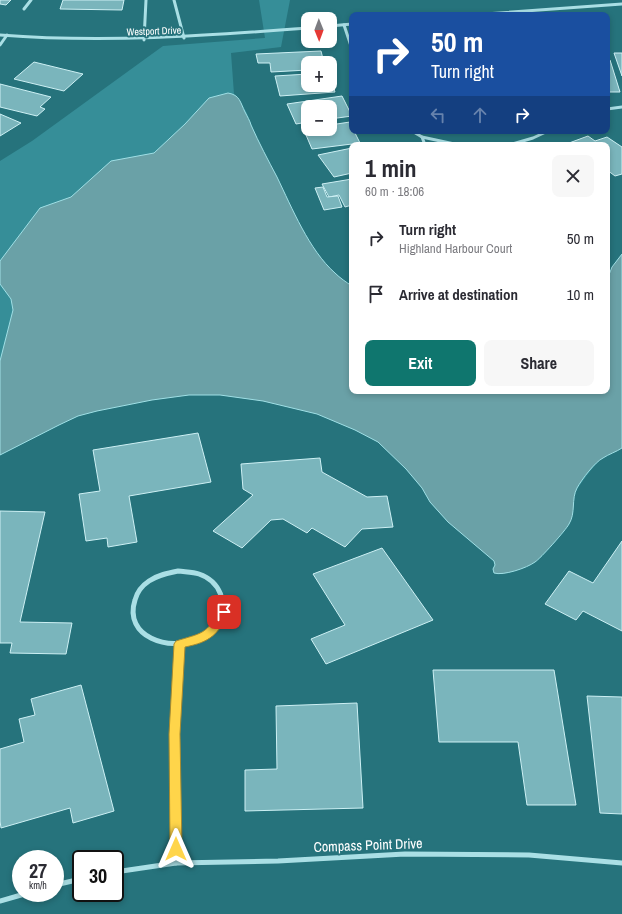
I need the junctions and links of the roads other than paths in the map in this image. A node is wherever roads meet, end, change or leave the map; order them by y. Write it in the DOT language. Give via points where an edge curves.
graph roads {
  1 [pos="31,0"];
  2 [pos="146,0"];
  3 [pos="174,0"];
  4 [pos="622,4"];
  5 [pos="24,9"];
  6 [pos="512,12"];
  7 [pos="349,24"];
  8 [pos="344,25"];
  9 [pos="337,26"];
  10 [pos="301,29"];
  11 [pos="0,35"];
  12 [pos="7,35"];
  13 [pos="184,38"];
  14 [pos="144,40"];
  15 [pos="349,40"];
  16 [pos="0,45"];
  17 [pos="622,107"];
  18 [pos="610,109"];
  19 [pos="417,134"];
  20 [pos="542,134"];
  21 [pos="422,137"];
  22 [pos="424,142"];
  23 [pos="445,142"];
  24 [pos="520,142"];
  25 [pos="180,644"];
  26 [pos="176,863"];
  27 [pos="622,863"];
  28 [pos="124,871"];
  29 [pos="12,898"];
  30 [pos="0,901"];
  1 -- 5 [label="street"];
  2 -- 14 [label="street"];
  3 -- 13 [label="street"];
  4 -- 6 [label="street"];
  7 -- 8 [label="street"];
  8 -- 9 [label="street"];
  8 -- 15 [label="street"];
  10 -- 13 [label="street, Westport Drive"];
  11 -- 12 [label="street, Westport Drive"];
  12 -- 14 [label="street, Westport Drive"];
  12 -- 16 [label="street"];
  13 -- 14 [label="street, Westport Drive"];
  17 -- 18 [label="street"];
  19 -- 21 [label="street"];
  20 -- 24 [label="street"];
  21 -- 22 [label="street"];
  21 -- 23 [label="street"];
  25 -- 25 [label="street" via="206,636 217,625 224,612 224,599 215,583 203,575 183,571 163,574 149,581 134,599 132,611 139,630 151,639 165,644"];
  25 -- 26 [label="street" via="175,734"];
  26 -- 27 [label="street, Compass Point Drive" via="278,861 405,854 529,855"];
  26 -- 28 [label="street, Compass Point Drive"];
  29 -- 30 [label="street"];
}
